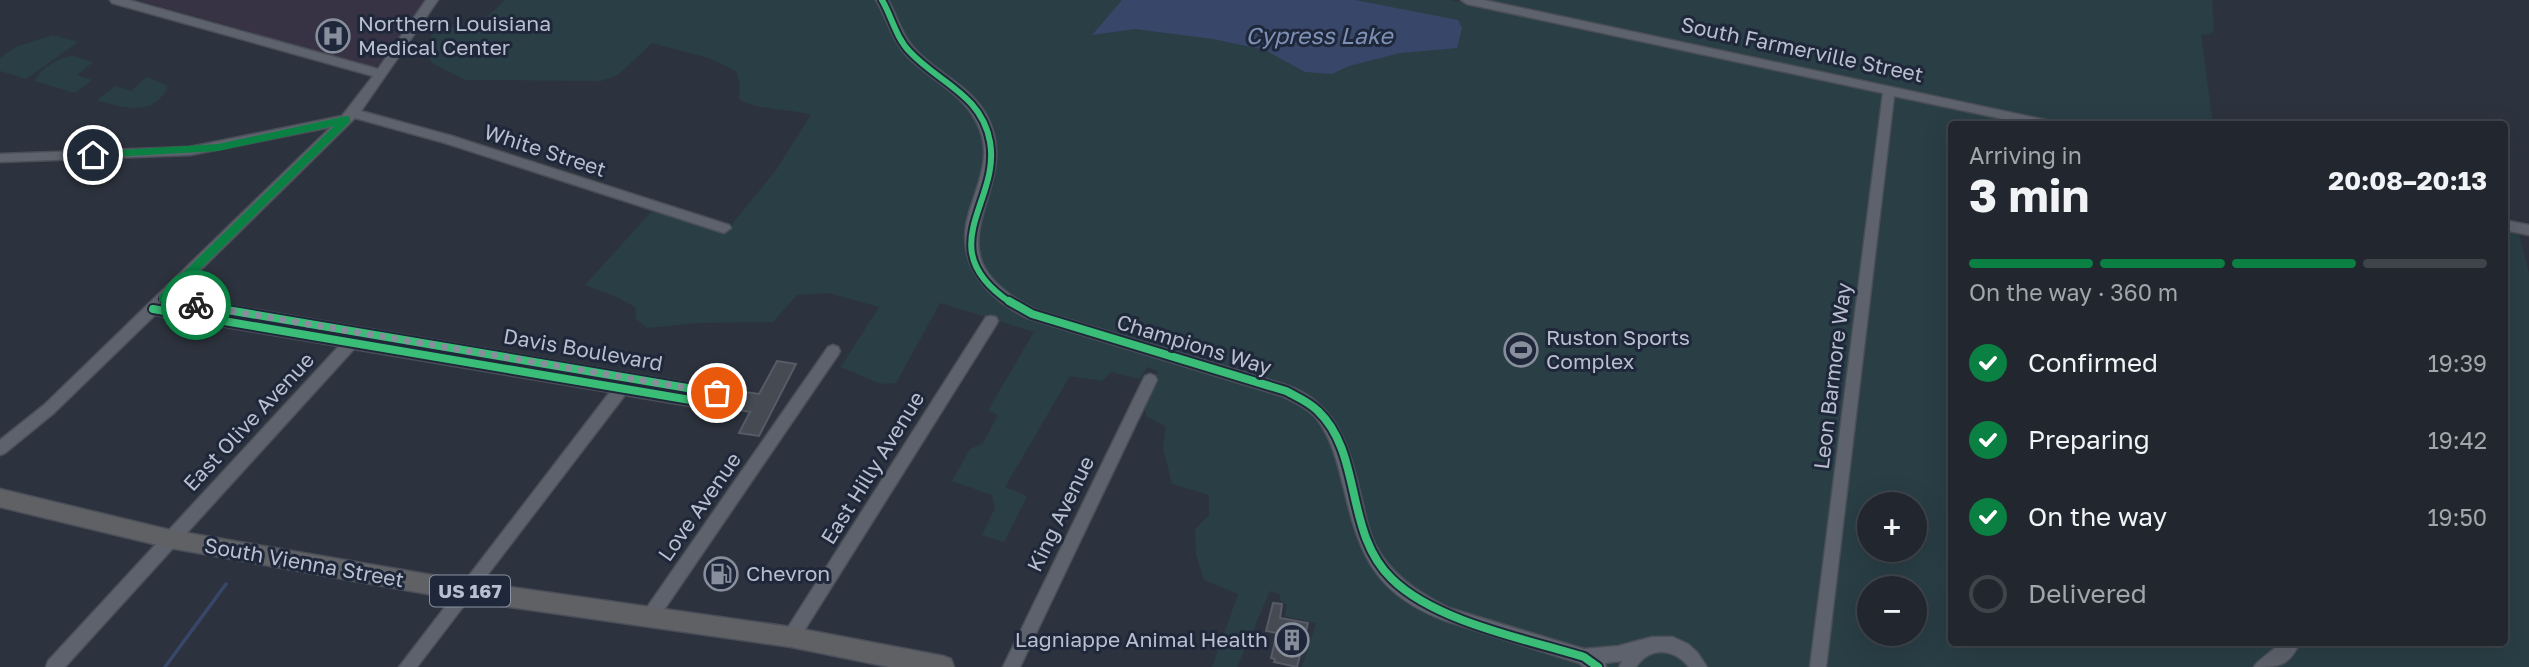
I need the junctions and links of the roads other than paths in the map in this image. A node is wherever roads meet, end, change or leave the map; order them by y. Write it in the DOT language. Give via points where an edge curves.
graph roads {
  1 [pos="116,0"];
  2 [pos="432,0"];
  3 [pos="882,0"];
  4 [pos="1467,0"];
  5 [pos="381,74"];
  6 [pos="1889,90"];
  7 [pos="350,116"];
  8 [pos="2032,121"];
  9 [pos="0,158"];
  10 [pos="2508,226"];
  11 [pos="723,228"];
  12 [pos="2529,230"];
  13 [pos="158,304"];
  14 [pos="990,321"];
  15 [pos="356,337"];
  16 [pos="833,351"];
  17 [pos="1150,380"];
  18 [pos="625,384"];
  19 [pos="0,449"];
  20 [pos="0,498"];
  21 [pos="170,539"];
  22 [pos="467,591"];
  23 [pos="649,618"];
  24 [pos="791,638"];
  25 [pos="2288,646"];
  26 [pos="1642,647"];
  27 [pos="1584,657"];
  28 [pos="54,667"];
  29 [pos="407,667"];
  30 [pos="943,667"];
  31 [pos="1011,667"];
  32 [pos="1598,667"];
  33 [pos="1627,667"];
  34 [pos="1699,667"];
  35 [pos="1818,667"];
  36 [pos="2262,667"];
  1 -- 5 [label="street"];
  2 -- 5 [label="street"];
  3 -- 27 [label="street, Champions Way" via="900,40 971,99 989,134 989,171 971,234 976,269 990,287 1032,314 1286,391 1306,402 1321,414 1336,437 1368,548 1399,587 1446,614"];
  4 -- 6 [label="street, South Farmerville Street"];
  5 -- 7 [label="street"];
  6 -- 8 [label="street, South Farmerville Street"];
  6 -- 35 [label="street, Leon Barmore Way"];
  7 -- 9 [label="street" via="190,151"];
  7 -- 11 [label="street, White Street" via="448,139"];
  7 -- 13 [label="street"];
  10 -- 12 [label="street"];
  13 -- 15 [label="street, Davis Boulevard"];
  13 -- 19 [label="street" via="49,410"];
  14 -- 24 [label="street, East Hilly Avenue"];
  15 -- 18 [label="street, Davis Boulevard"];
  15 -- 21 [label="street, East Olive Avenue"];
  16 -- 23 [label="street, Love Avenue"];
  17 -- 31 [label="street, King Avenue"];
  18 -- 18 [label="street, Davis Boulevard" via="708,403 717,393"];
  18 -- 22 [label="street"];
  20 -- 21 [label="highway, South Vienna Street / US 167"];
  21 -- 22 [label="highway, South Vienna Street / US 167"];
  21 -- 28 [label="street, East Olive Avenue"];
  22 -- 23 [label="highway, South Vienna Street / US 167"];
  22 -- 29 [label="street"];
  23 -- 24 [label="highway, South Vienna Street / US 167"];
  24 -- 30 [label="highway, South Vienna Street / US 167"];
  25 -- 36 [label="street"];
  26 -- 27 [label="street, Champions Way"];
  26 -- 33 [label="street"];
  26 -- 34 [label="street, Champions Way" via="1656,642 1675,645 1689,653"];
  27 -- 32 [label="street, Champions Way"];
}
